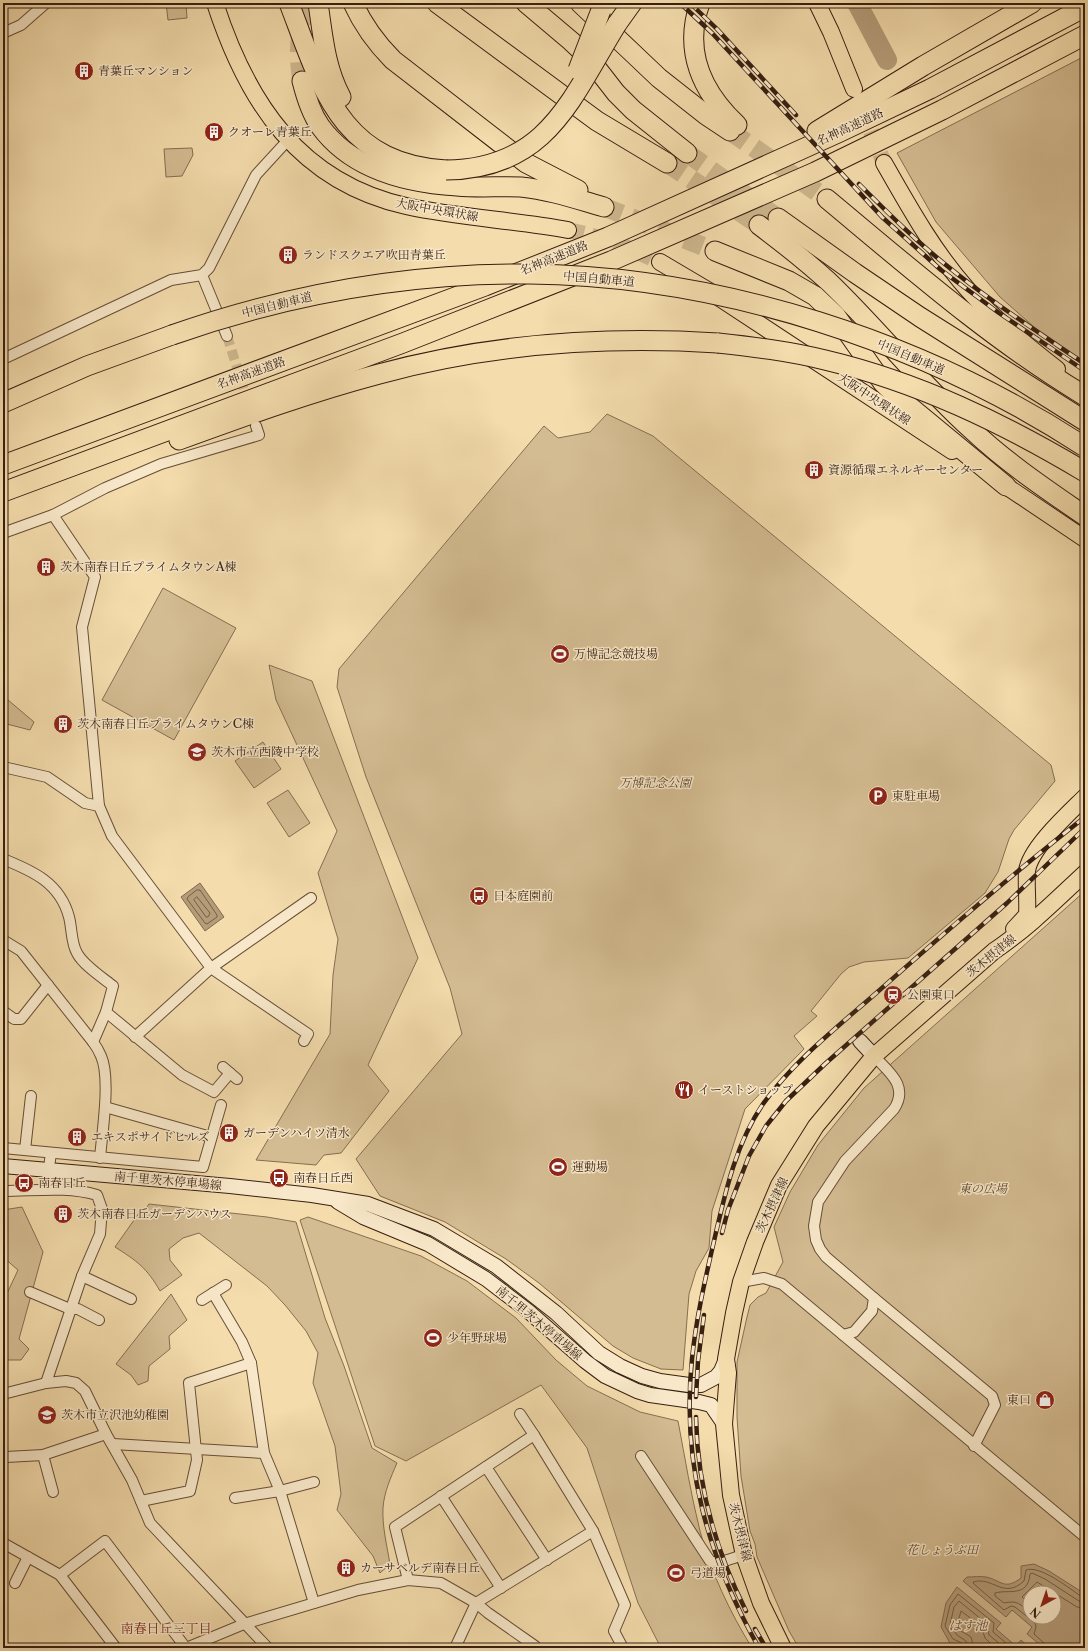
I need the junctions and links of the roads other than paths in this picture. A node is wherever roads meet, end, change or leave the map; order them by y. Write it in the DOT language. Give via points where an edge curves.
graph roads {
  1 [pos="46,3"];
  2 [pos="215,3"];
  3 [pos="289,3"];
  4 [pos="318,3"];
  5 [pos="353,3"];
  6 [pos="437,3"];
  7 [pos="526,3"];
  8 [pos="580,3"];
  9 [pos="632,3"];
  10 [pos="700,3"];
  11 [pos="1032,3"];
  12 [pos="819,4"];
  13 [pos="603,6"];
  14 [pos="1085,7"];
  15 [pos="3,33"];
  16 [pos="1085,35"];
  17 [pos="302,81"];
  18 [pos="854,89"];
  19 [pos="288,140"];
  20 [pos="687,153"];
  21 [pos="667,163"];
  22 [pos="884,163"];
  23 [pos="445,165"];
  24 [pos="744,176"];
  25 [pos="827,199"];
  26 [pos="778,218"];
  27 [pos="759,225"];
  28 [pos="568,230"];
  29 [pos="715,251"];
  30 [pos="660,262"];
  31 [pos="202,275"];
  32 [pos="227,336"];
  33 [pos="3,359"];
  34 [pos="1085,391"];
  35 [pos="1085,396"];
  36 [pos="3,403"];
  37 [pos="1085,421"];
  38 [pos="256,426"];
  39 [pos="1085,447"];
  40 [pos="3,465"];
  41 [pos="1085,472"];
  42 [pos="1006,486"];
  43 [pos="3,492"];
  44 [pos="3,504"];
  45 [pos="1043,511"];
  46 [pos="53,515"];
  47 [pos="1085,516"];
  48 [pos="3,533"];
  49 [pos="1085,539"];
  50 [pos="1085,550"];
  51 [pos="3,767"];
  52 [pos="1085,797"];
  53 [pos="100,806"];
  54 [pos="3,859"];
  55 [pos="1085,873"];
  56 [pos="311,898"];
  57 [pos="3,940"];
  58 [pos="994,951"];
  59 [pos="211,968"];
  60 [pos="48,985"];
  61 [pos="3,1011"];
  62 [pos="106,1012"];
  63 [pos="135,1037"];
  64 [pos="304,1041"];
  65 [pos="860,1041"];
  66 [pos="93,1042"];
  67 [pos="874,1056"];
  68 [pos="230,1073"];
  69 [pos="31,1096"];
  70 [pos="221,1105"];
  71 [pos="105,1107"];
  72 [pos="211,1137"];
  73 [pos="3,1148"];
  74 [pos="25,1150"];
  75 [pos="51,1153"];
  76 [pos="100,1158"];
  77 [pos="3,1166"];
  78 [pos="48,1170"];
  79 [pos="46,1189"];
  80 [pos="3,1191"];
  81 [pos="332,1198"];
  82 [pos="82,1276"];
  83 [pos="741,1282"];
  84 [pos="226,1285"];
  85 [pos="30,1292"];
  86 [pos="213,1293"];
  87 [pos="874,1298"];
  88 [pos="131,1299"];
  89 [pos="202,1300"];
  90 [pos="70,1309"];
  91 [pos="99,1320"];
  92 [pos="843,1335"];
  93 [pos="726,1359"];
  94 [pos="251,1363"];
  95 [pos="46,1383"];
  96 [pos="3,1394"];
  97 [pos="520,1414"];
  98 [pos="724,1424"];
  99 [pos="106,1434"];
  100 [pos="534,1435"];
  101 [pos="113,1444"];
  102 [pos="974,1446"];
  103 [pos="196,1448"];
  104 [pos="264,1453"];
  105 [pos="43,1455"];
  106 [pos="641,1456"];
  107 [pos="4,1458"];
  108 [pos="486,1467"];
  109 [pos="314,1482"];
  110 [pos="280,1491"];
  111 [pos="53,1492"];
  112 [pos="441,1496"];
  113 [pos="235,1498"];
  114 [pos="141,1501"];
  115 [pos="593,1531"];
  116 [pos="1085,1538"];
  117 [pos="3,1543"];
  118 [pos="744,1555"];
  119 [pos="28,1557"];
  120 [pos="547,1560"];
  121 [pos="60,1575"];
  122 [pos="408,1580"];
  123 [pos="15,1583"];
  124 [pos="501,1588"];
  125 [pos="314,1603"];
  126 [pos="476,1603"];
  127 [pos="244,1624"];
  128 [pos="116,1648"];
  129 [pos="186,1648"];
  130 [pos="268,1648"];
  131 [pos="455,1648"];
  132 [pos="536,1648"];
  133 [pos="623,1648"];
  134 [pos="783,1648"];
  1 -- 15 [label="street" via="21,25"];
  2 -- 19 [label="main road, 大阪中央環状線" via="244,78 262,108"];
  3 -- 23 [label="highway" via="314,68 328,98 344,121 365,141 388,156 430,169"];
  4 -- 23 [label="highway" via="327,63 336,87 350,110 369,130 391,145"];
  5 -- 17 [label="highway" via="368,30 393,60 526,163 606,206 540,190 419,182 371,167 342,149 330,138 313,113"];
  6 -- 21 [label="highway" via="597,121"];
  7 -- 20 [label="highway" via="572,41 633,110"];
  8 -- 10 [label="highway" via="660,78 706,115 734,129 703,81 698,66 693,39"];
  9 -- 23 [label="highway, bridge" via="616,24 569,105 538,139 513,156 497,162 469,168"];
  11 -- 24 [label="highway" via="923,66"];
  12 -- 18 [label="main road"];
  13 -- 23 [label="highway, bridge" via="576,73 553,109 537,127 497,151"];
  14 -- 24 [label="highway, 名神高速道路" via="930,89"];
  16 -- 43 [label="highway, 名神高速道路" via="942,110 815,172 611,261 403,343"];
  19 -- 28 [label="main road, 大阪中央環状線" via="314,163 341,181 387,201 429,210"];
  19 -- 31 [label="street" via="256,175 209,268"];
  22 -- 34 [label="main road" via="927,236 968,290 1013,333"];
  24 -- 40 [label="highway, 名神高速道路" via="608,237 485,286"];
  25 -- 35 [label="highway" via="958,308 1054,377"];
  26 -- 37 [label="highway" via="907,308"];
  27 -- 47 [label="highway" via="829,282 909,368 972,430 1013,465"];
  29 -- 42 [label="highway" via="789,281 815,296 836,316 883,383"];
  30 -- 42 [label="main road, 大阪中央環状線" via="709,291"];
  31 -- 32 [label="street"];
  31 -- 33 [label="street" via="171,280"];
  36 -- 39 [label="highway, 中国自動車道, bridge" via="87,366 172,335 306,298 347,289 416,280 483,275 564,275 653,284 705,293 796,314 835,326 974,384 1038,418"];
  38 -- 46 [label="street" via="259,435 161,464 105,488"];
  41 -- 44 [label="highway, bridge" via="961,406 913,386 825,360 772,349 718,343 612,340 554,343 498,350 380,374 272,407"];
  42 -- 45 [label="main road, 大阪中央環状線"];
  45 -- 49 [label="main road, 大阪中央環状線"];
  45 -- 50 [label="main road"];
  46 -- 48 [label="street"];
  46 -- 53 [label="street" via="95,577 82,627"];
  51 -- 53 [label="street" via="47,777 85,803"];
  52 -- 58 [label="main road" via="1051,832 1029,864 1027,915"];
  53 -- 59 [label="street" via="112,836"];
  54 -- 62 [label="street" via="32,871 62,898 69,916 77,953 113,986"];
  55 -- 58 [label="main road, 茨木摂津線" via="1028,926"];
  56 -- 59 [label="street"];
  57 -- 60 [label="street" via="20,951"];
  58 -- 67 [label="main road, 茨木摂津線"];
  59 -- 63 [label="street"];
  59 -- 64 [label="street" via="308,1034"];
  60 -- 61 [label="street" via="22,1019 14,1019"];
  60 -- 66 [label="street"];
  62 -- 63 [label="street"];
  62 -- 66 [label="street"];
  63 -- 68 [label="street" via="182,1076 214,1092"];
  65 -- 67 [label="main road"];
  66 -- 71 [label="street" via="102,1056 105,1071"];
  67 -- 83 [label="main road, 茨木摂津線" via="816,1126 779,1185"];
  67 -- 87 [label="street" via="896,1080 900,1094 898,1102 845,1161 818,1202 814,1226 818,1244 826,1257"];
  69 -- 74 [label="street"];
  70 -- 72 [label="street"];
  71 -- 72 [label="street"];
  71 -- 76 [label="street"];
  72 -- 76 [label="street" via="203,1167"];
  73 -- 74 [label="street"];
  74 -- 75 [label="street"];
  75 -- 76 [label="street"];
  75 -- 78 [label="street"];
  77 -- 78 [label="main road, 南千里茨木停車場線"];
  78 -- 79 [label="street"];
  78 -- 81 [label="main road, 南千里茨木停車場線"];
  79 -- 80 [label="street"];
  79 -- 82 [label="street" via="84,1191 97,1195 102,1209 100,1234"];
  81 -- 93 [label="main road, 南千里茨木停車場線" via="368,1204 434,1229 466,1247 517,1281 599,1353 642,1376 660,1381 701,1385 716,1378"];
  81 -- 98 [label="main road, 南千里茨木停車場線" via="363,1217 428,1244 486,1279 528,1311 584,1362 605,1376 650,1395 711,1406"];
  82 -- 88 [label="street"];
  82 -- 90 [label="street"];
  83 -- 92 [label="street" via="764,1278 782,1284"];
  83 -- 93 [label="main road, 茨木摂津線"];
  84 -- 86 [label="street"];
  85 -- 90 [label="street"];
  86 -- 89 [label="street"];
  86 -- 94 [label="street" via="242,1342"];
  87 -- 92 [label="street" via="872,1311 854,1332"];
  87 -- 102 [label="street" via="992,1396 995,1406"];
  90 -- 91 [label="street" via="78,1309"];
  90 -- 95 [label="street"];
  92 -- 102 [label="street"];
  93 -- 98 [label="main road, 茨木摂津線" via="728,1373"];
  94 -- 103 [label="street" via="189,1382"];
  94 -- 104 [label="street"];
  95 -- 96 [label="street"];
  95 -- 99 [label="street" via="66,1380 76,1383 85,1391"];
  97 -- 100 [label="street"];
  98 -- 118 [label="main road, 茨木摂津線" via="731,1495"];
  99 -- 101 [label="street"];
  99 -- 105 [label="street"];
  100 -- 108 [label="street"];
  100 -- 115 [label="street"];
  101 -- 103 [label="street"];
  101 -- 114 [label="street"];
  102 -- 116 [label="street"];
  103 -- 104 [label="street"];
  103 -- 114 [label="street" via="197,1460 190,1491"];
  104 -- 110 [label="street"];
  105 -- 107 [label="street"];
  105 -- 111 [label="street"];
  106 -- 118 [label="street" via="708,1560 716,1562"];
  108 -- 112 [label="street"];
  108 -- 120 [label="street"];
  109 -- 110 [label="street"];
  110 -- 113 [label="street"];
  110 -- 125 [label="street"];
  112 -- 122 [label="street" via="395,1527"];
  112 -- 124 [label="street"];
  114 -- 127 [label="street" via="150,1522"];
  115 -- 120 [label="street"];
  115 -- 133 [label="street" via="625,1605 614,1631"];
  117 -- 119 [label="street"];
  118 -- 134 [label="main road, 茨木摂津線" via="761,1603"];
  119 -- 121 [label="street"];
  119 -- 123 [label="street"];
  120 -- 124 [label="street"];
  121 -- 128 [label="street"];
  121 -- 129 [label="street" via="106,1541"];
  122 -- 125 [label="street" via="358,1590"];
  122 -- 126 [label="street" via="442,1583"];
  124 -- 126 [label="street"];
  125 -- 127 [label="street"];
  126 -- 131 [label="street"];
  126 -- 132 [label="street"];
  127 -- 129 [label="street"];
  127 -- 130 [label="street"];
}
